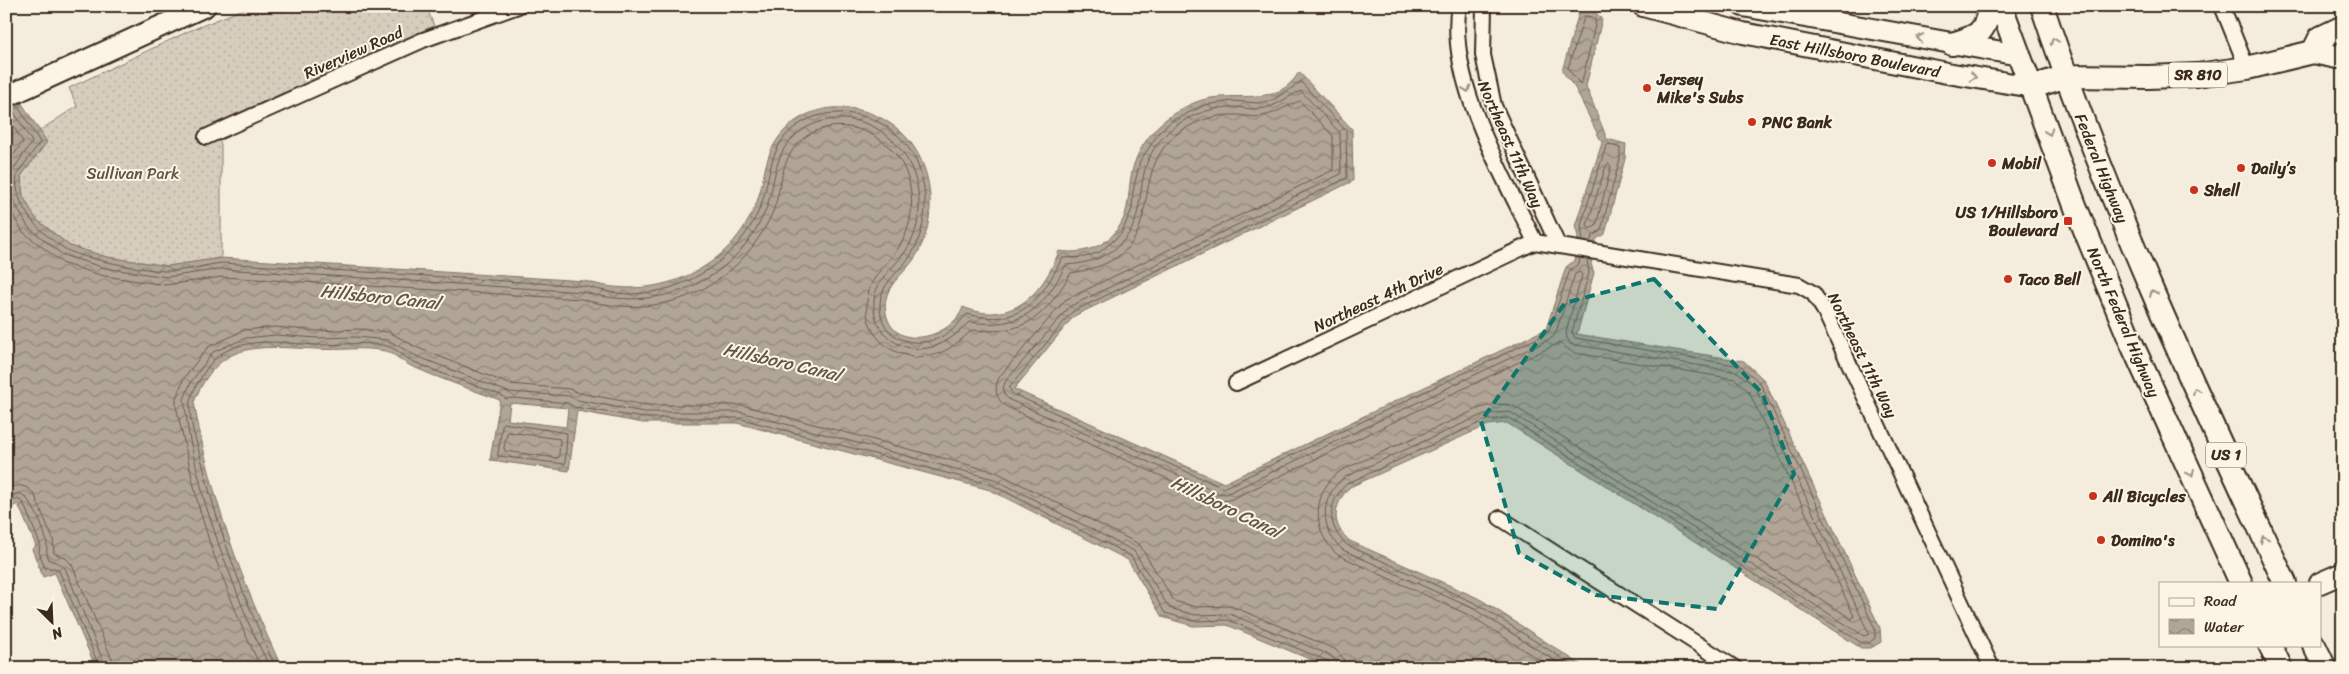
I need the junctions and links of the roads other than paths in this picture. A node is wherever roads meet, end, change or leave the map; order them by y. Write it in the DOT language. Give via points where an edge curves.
graph roads {
  1 [pos="205,6"];
  2 [pos="518,6"];
  3 [pos="1458,6"];
  4 [pos="1484,6"];
  5 [pos="1643,6"];
  6 [pos="1990,6"];
  7 [pos="2001,6"];
  8 [pos="2042,6"];
  9 [pos="2222,6"];
  10 [pos="1747,7"];
  11 [pos="1799,17"];
  12 [pos="1702,22"];
  13 [pos="2343,27"];
  14 [pos="1743,32"];
  15 [pos="1952,44"];
  16 [pos="2313,52"];
  17 [pos="1459,54"];
  18 [pos="1483,55"];
  19 [pos="2019,55"];
  20 [pos="2341,61"];
  21 [pos="2247,68"];
  22 [pos="2067,76"];
  23 [pos="2032,87"];
  24 [pos="6,97"];
  25 [pos="206,137"];
  26 [pos="1509,138"];
  27 [pos="1490,146"];
  28 [pos="1535,242"];
  29 [pos="1558,245"];
  30 [pos="1236,382"];
  31 [pos="1500,518"];
  32 [pos="2343,573"];
  33 [pos="2241,582"];
  34 [pos="2285,582"];
  35 [pos="2322,582"];
  36 [pos="2270,646"];
  37 [pos="2314,646"];
  38 [pos="1735,668"];
  39 [pos="1992,668"];
  40 [pos="2281,668"];
  41 [pos="2325,668"];
  1 -- 24 [label="main road"];
  2 -- 25 [label="street, Riverview Road" via="423,40"];
  3 -- 17 [label="street, Northeast 11th Way"];
  4 -- 18 [label="street, Northeast 11th Way"];
  5 -- 12 [label="main road, East Hillsboro Boulevard / SR 810"];
  6 -- 15 [label="main road" via="1984,28 1978,34"];
  7 -- 19 [label="main road, US 1"];
  22 -- 8 [label="main road, Federal Highway / US 1, one-way"];
  9 -- 21 [label="street"];
  10 -- 11 [label="main road, East Hillsboro Boulevard / SR 810"];
  10 -- 12 [label="main road" via="1729,18"];
  11 -- 14 [label="main road" via="1766,19"];
  15 -- 11 [label="main road, East Hillsboro Boulevard / SR 810, one-way"];
  12 -- 14 [label="main road, East Hillsboro Boulevard / SR 810"];
  13 -- 16 [label="main road" via="2320,38"];
  14 -- 23 [label="main road, East Hillsboro Boulevard / SR 810, one-way"];
  15 -- 19 [label="main road, East Hillsboro Boulevard / SR 810"];
  16 -- 20 [label="main road, East Hillsboro Boulevard / SR 810"];
  16 -- 21 [label="main road, East Hillsboro Boulevard / SR 810"];
  17 -- 18 [label="street"];
  17 -- 27 [label="street, Northeast 11th Way, one-way" via="1465,84"];
  18 -- 26 [label="street, Northeast 11th Way" via="1494,106"];
  19 -- 22 [label="main road, East Hillsboro Boulevard / SR 810"];
  19 -- 23 [label="main road, North Federal Highway / US 1"];
  21 -- 22 [label="main road, East Hillsboro Boulevard / SR 810" via="2197,75"];
  22 -- 23 [label="main road, East Hillsboro Boulevard / SR 810"];
  34 -- 22 [label="main road, Federal Highway / US 1, one-way" via="2167,327"];
  23 -- 33 [label="main road, North Federal Highway / US 1, one-way" via="2076,208 2127,331"];
  26 -- 27 [label="street"];
  26 -- 29 [label="street, Northeast 11th Way"];
  27 -- 28 [label="street, Northeast 11th Way"];
  28 -- 29 [label="street, Northeast 11th Way"];
  28 -- 30 [label="street, Northeast 4th Drive"];
  29 -- 39 [label="street, Northeast 11th Way" via="1800,285 1813,293 1824,310"];
  31 -- 38 [label="street"];
  32 -- 35 [label="main road"];
  36 -- 40 [label="main road"];
  37 -- 41 [label="main road"];
}
